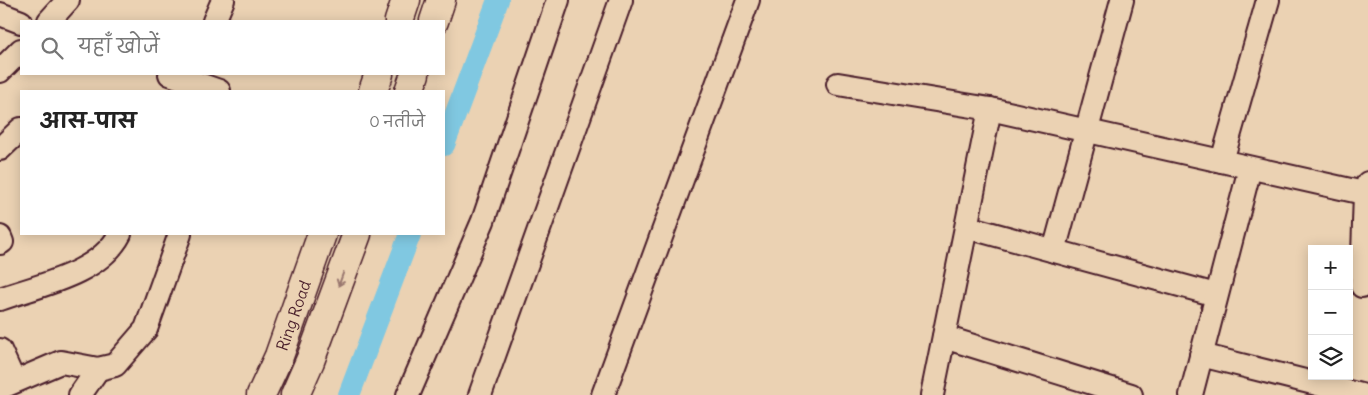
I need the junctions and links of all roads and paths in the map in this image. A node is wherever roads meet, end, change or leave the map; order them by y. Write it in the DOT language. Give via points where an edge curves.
graph roads {
  1 [pos="68,0"];
  2 [pos="223,0"];
  3 [pos="406,0"];
  4 [pos="441,0"];
  5 [pos="558,0"];
  6 [pos="621,0"];
  7 [pos="748,0"];
  8 [pos="1122,0"];
  9 [pos="1268,0"];
  10 [pos="0,14"];
  11 [pos="50,20"];
  12 [pos="214,20"];
  13 [pos="398,20"];
  14 [pos="434,20"];
  15 [pos="20,22"];
  16 [pos="20,51"];
  17 [pos="0,71"];
  18 [pos="379,75"];
  19 [pos="415,75"];
  20 [pos="184,76"];
  21 [pos="838,84"];
  22 [pos="217,90"];
  23 [pos="373,90"];
  24 [pos="409,90"];
  25 [pos="990,109"];
  26 [pos="20,129"];
  27 [pos="1085,131"];
  28 [pos="0,149"];
  29 [pos="1222,161"];
  30 [pos="1250,168"];
  31 [pos="1367,190"];
  32 [pos="966,226"];
  33 [pos="119,235"];
  34 [pos="180,235"];
  35 [pos="322,235"];
  36 [pos="358,235"];
  37 [pos="0,237"];
  38 [pos="0,242"];
  39 [pos="1054,251"];
  40 [pos="1362,286"];
  41 [pos="1216,295"];
  42 [pos="0,300"];
  43 [pos="944,337"];
  44 [pos="0,350"];
  45 [pos="1200,355"];
  46 [pos="98,369"];
  47 [pos="7,385"];
  48 [pos="80,395"];
  49 [pos="260,395"];
  50 [pos="295,395"];
  51 [pos="408,395"];
  52 [pos="480,395"];
  53 [pos="604,395"];
  54 [pos="932,395"];
  55 [pos="1131,395"];
  56 [pos="1191,395"];
  57 [pos="1361,395"];
  1 -- 11 [label="street"];
  2 -- 12 [label="street"];
  3 -- 13 [label="main road"];
  4 -- 14 [label="main road"];
  5 -- 51 [label="street" via="483,221"];
  6 -- 52 [label="street"];
  7 -- 53 [label="street"];
  8 -- 27 [label="street"];
  9 -- 29 [label="street"];
  10 -- 15 [label="street"];
  16 -- 17 [label="street"];
  18 -- 23 [label="main road"];
  19 -- 24 [label="main road"];
  20 -- 22 [label="street"];
  21 -- 25 [label="street"];
  25 -- 27 [label="street"];
  25 -- 32 [label="street"];
  26 -- 28 [label="street"];
  27 -- 29 [label="street"];
  27 -- 39 [label="street"];
  29 -- 30 [label="street"];
  30 -- 31 [label="street"];
  30 -- 41 [label="street"];
  31 -- 40 [label="street"];
  32 -- 39 [label="street"];
  32 -- 43 [label="street"];
  33 -- 42 [label="street" via="108,252 74,273"];
  34 -- 46 [label="street" via="146,330 116,365"];
  35 -- 49 [label="main road, Ring Road" via="279,356"];
  36 -- 50 [label="main road, one-way"];
  37 -- 38 [label="street"];
  39 -- 41 [label="street"];
  41 -- 45 [label="street"];
  43 -- 54 [label="street"];
  43 -- 55 [label="street"];
  44 -- 47 [label="street"];
  45 -- 56 [label="street"];
  45 -- 57 [label="street"];
  46 -- 47 [label="street" via="61,362"];
  46 -- 48 [label="street"];
}
